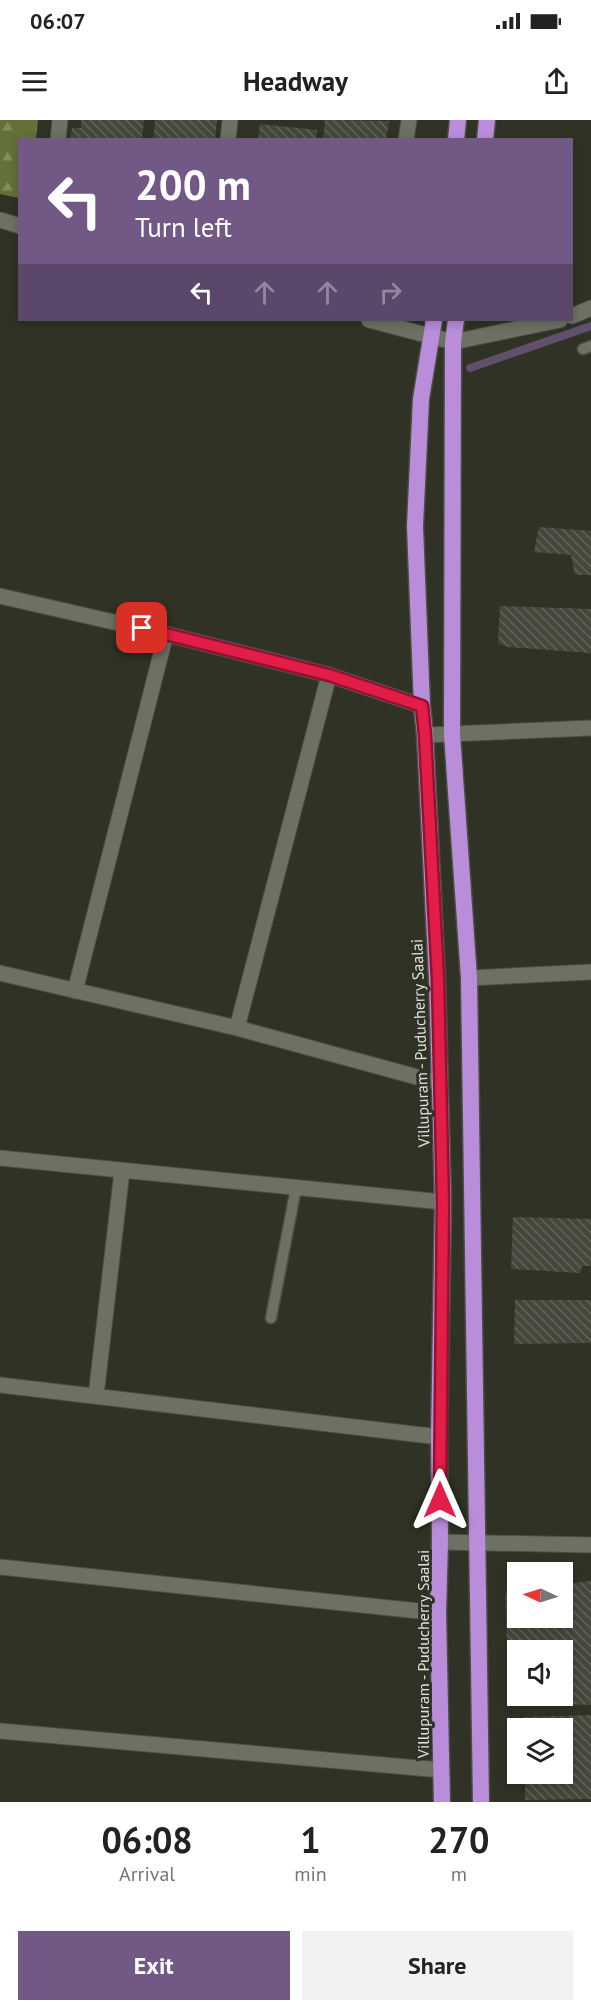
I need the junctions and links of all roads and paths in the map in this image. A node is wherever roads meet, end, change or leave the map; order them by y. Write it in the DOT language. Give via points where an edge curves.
graph roads {
  1 [pos="60,120"];
  2 [pos="230,120"];
  3 [pos="408,120"];
  4 [pos="458,120"];
  5 [pos="488,120"];
  6 [pos="58,138"];
  7 [pos="228,138"];
  8 [pos="406,138"];
  9 [pos="456,138"];
  10 [pos="485,138"];
  11 [pos="0,220"];
  12 [pos="18,225"];
  13 [pos="591,308"];
  14 [pos="573,316"];
  15 [pos="456,321"];
  16 [pos="555,321"];
  17 [pos="386,322"];
  18 [pos="433,327"];
  19 [pos="453,342"];
  20 [pos="1,599"];
  21 [pos="166,634"];
  22 [pos="329,675"];
  23 [pos="422,706"];
  24 [pos="591,728"];
  25 [pos="453,734"];
  26 [pos="425,735"];
  27 [pos="591,972"];
  28 [pos="0,973"];
  29 [pos="469,978"];
  30 [pos="75,991"];
  31 [pos="237,1028"];
  32 [pos="439,1083"];
  33 [pos="0,1158"];
  34 [pos="122,1171"];
  35 [pos="296,1188"];
  36 [pos="443,1202"];
  37 [pos="271,1318"];
  38 [pos="0,1386"];
  39 [pos="96,1396"];
  40 [pos="440,1437"];
  41 [pos="440,1542"];
  42 [pos="478,1542"];
  43 [pos="591,1545"];
  44 [pos="0,1567"];
  45 [pos="438,1613"];
  46 [pos="0,1731"];
  47 [pos="441,1770"];
  48 [pos="442,1802"];
  49 [pos="481,1802"];
  1 -- 6 [label="street"];
  2 -- 7 [label="street"];
  3 -- 8 [label="street"];
  4 -- 9 [label="highway"];
  5 -- 10 [label="highway"];
  11 -- 12 [label="street"];
  13 -- 14 [label="street"];
  15 -- 19 [label="highway"];
  16 -- 19 [label="street"];
  17 -- 18 [label="street"];
  18 -- 19 [label="street"];
  18 -- 23 [label="highway, Villupuram - Puducherry Saalai" via="421,399 415,526"];
  19 -- 25 [label="highway"];
  20 -- 21 [label="street"];
  21 -- 22 [label="street"];
  21 -- 30 [label="street"];
  22 -- 23 [label="street"];
  22 -- 31 [label="street"];
  23 -- 26 [label="highway, Villupuram - Puducherry Saalai"];
  24 -- 25 [label="street"];
  25 -- 26 [label="street"];
  25 -- 29 [label="highway"];
  26 -- 32 [label="highway, Villupuram - Puducherry Saalai" via="438,979"];
  27 -- 29 [label="street"];
  28 -- 30 [label="street"];
  29 -- 42 [label="highway"];
  30 -- 31 [label="street"];
  31 -- 32 [label="street"];
  32 -- 36 [label="highway, Villupuram - Puducherry Saalai"];
  33 -- 34 [label="street"];
  34 -- 35 [label="street"];
  34 -- 39 [label="street"];
  35 -- 36 [label="street"];
  35 -- 37 [label="lane"];
  36 -- 40 [label="highway, Villupuram - Puducherry Saalai"];
  38 -- 39 [label="street"];
  39 -- 40 [label="street"];
  40 -- 41 [label="highway, Villupuram - Puducherry Saalai"];
  41 -- 42 [label="street"];
  41 -- 45 [label="highway, Villupuram - Puducherry Saalai"];
  42 -- 43 [label="street"];
  42 -- 49 [label="highway"];
  44 -- 45 [label="street"];
  45 -- 47 [label="highway, Villupuram - Puducherry Saalai"];
  46 -- 47 [label="street"];
  47 -- 48 [label="highway, Villupuram - Puducherry Saalai"];
}
